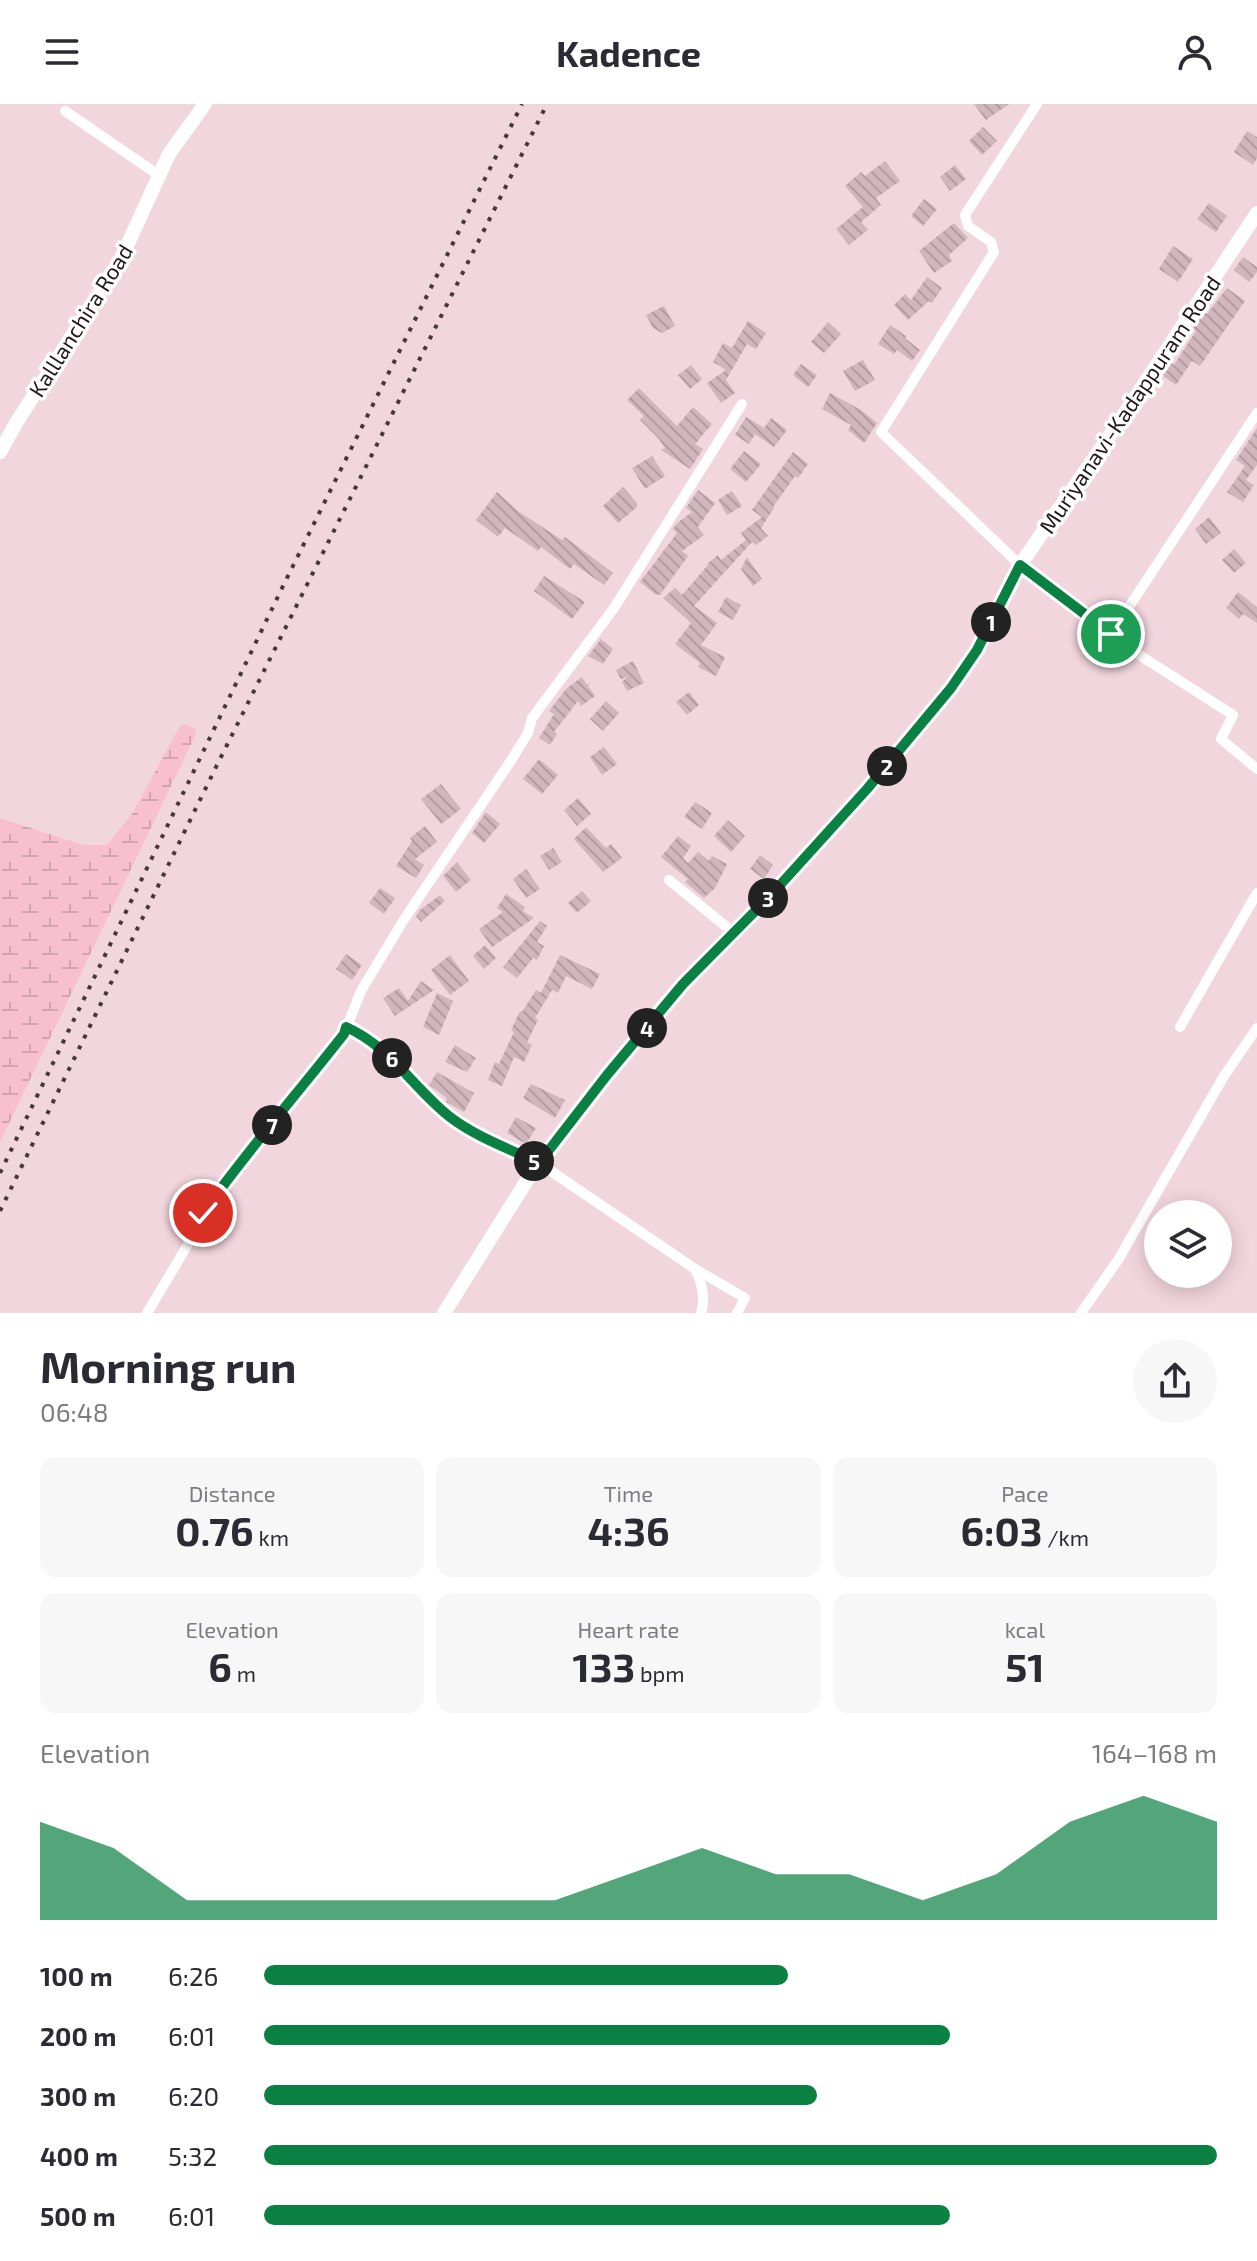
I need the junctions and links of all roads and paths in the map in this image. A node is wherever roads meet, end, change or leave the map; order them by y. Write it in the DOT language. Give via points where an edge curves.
graph roads {
  1 [pos="205,104"];
  2 [pos="1037,104"];
  3 [pos="65,111"];
  4 [pos="160,176"];
  5 [pos="1257,213"];
  6 [pos="742,404"];
  7 [pos="1257,413"];
  8 [pos="0,452"];
  9 [pos="1020,565"];
  10 [pos="1111,634"];
  11 [pos="1257,769"];
  12 [pos="669,880"];
  13 [pos="1257,893"];
  14 [pos="734,933"];
  15 [pos="346,1027"];
  16 [pos="1180,1027"];
  17 [pos="1257,1028"];
  18 [pos="539,1163"];
  19 [pos="695,1269"];
  20 [pos="147,1313"];
  21 [pos="444,1313"];
  22 [pos="701,1313"];
  23 [pos="737,1313"];
  24 [pos="1081,1313"];
  1 -- 4 [label="main road, Kalllanchira Road" via="169,154"];
  2 -- 9 [label="street" via="965,215 968,226 991,242 994,252 881,432"];
  3 -- 4 [label="street"];
  4 -- 8 [label="main road, Kalllanchira Road" via="120,261"];
  5 -- 9 [label="main road, Muriyanavi-Kadappuram Road"];
  6 -- 15 [label="street" via="614,608 532,718 512,759 403,921"];
  7 -- 10 [label="street"];
  9 -- 10 [label="street"];
  9 -- 14 [label="main road, Muriyanavi-Kadappuram Road" via="977,650 951,688 867,789"];
  10 -- 11 [label="street" via="1233,715 1221,739"];
  12 -- 14 [label="street"];
  13 -- 16 [label="street"];
  14 -- 18 [label="main road, Muriyanavi-Kadappuram Road" via="683,984"];
  15 -- 18 [label="street" via="379,1046 450,1117"];
  15 -- 20 [label="street" via="203,1213"];
  17 -- 24 [label="street"];
  18 -- 19 [label="street"];
  18 -- 21 [label="main road, Muriyanavi-Kadappuram Road"];
  19 -- 22 [label="street" via="702,1282"];
  19 -- 23 [label="street" via="745,1298"];
}
